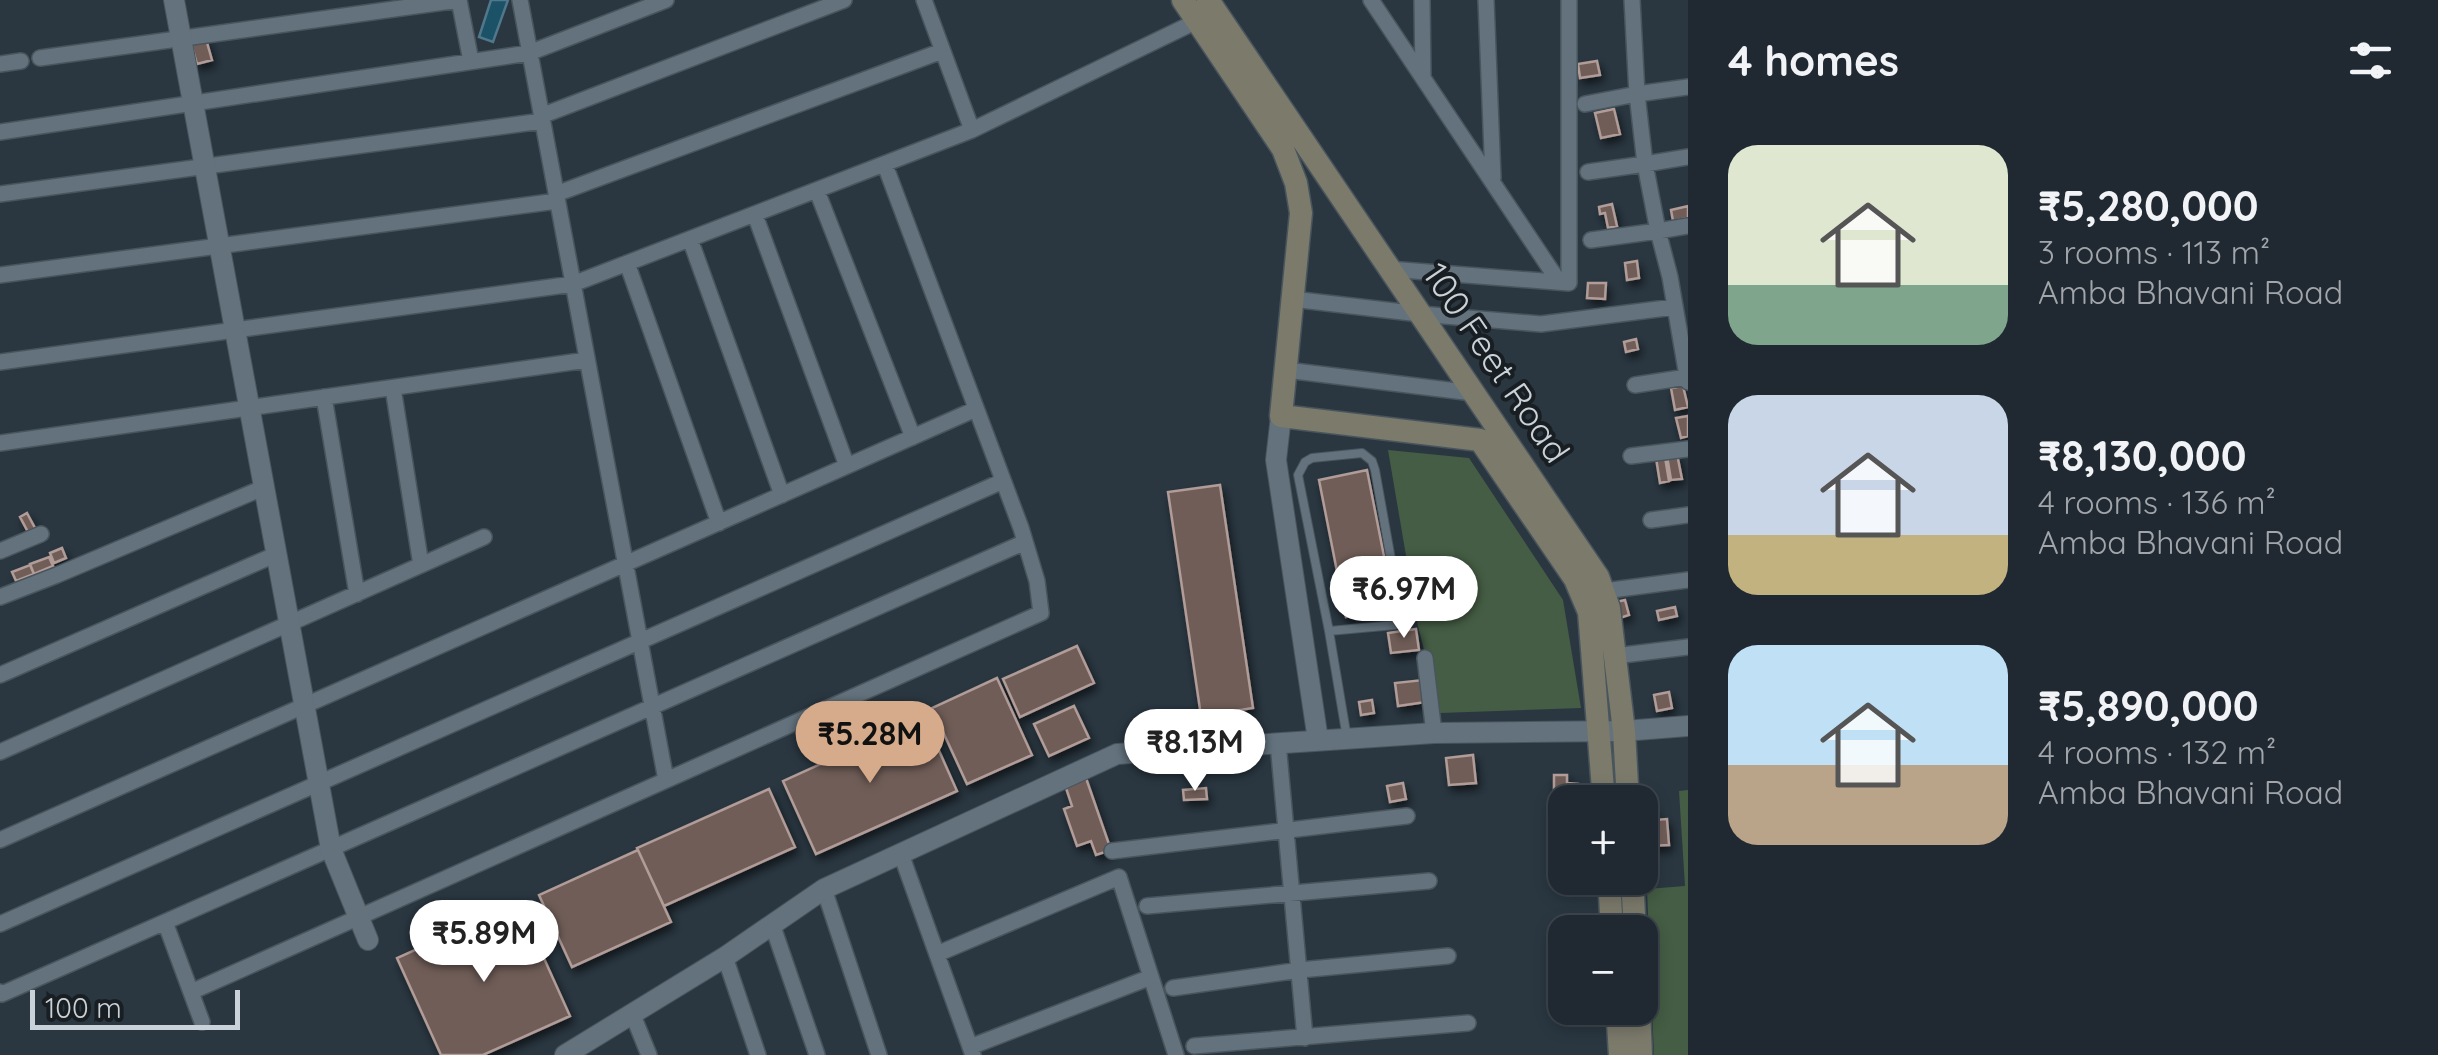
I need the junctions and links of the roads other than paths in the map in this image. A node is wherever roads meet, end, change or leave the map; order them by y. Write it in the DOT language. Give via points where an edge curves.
graph roads {
  1 [pos="174,0"];
  2 [pos="459,0"];
  3 [pos="520,0"];
  4 [pos="666,0"];
  5 [pos="844,0"];
  6 [pos="924,0"];
  7 [pos="1182,0"];
  8 [pos="1372,0"];
  9 [pos="1422,0"];
  10 [pos="1486,0"];
  11 [pos="1569,0"];
  12 [pos="1632,0"];
  13 [pos="1202,10"];
  14 [pos="182,38"];
  15 [pos="942,50"];
  16 [pos="530,53"];
  17 [pos="40,58"];
  18 [pos="21,61"];
  19 [pos="471,61"];
  20 [pos="0,64"];
  21 [pos="1423,78"];
  22 [pos="1688,86"];
  23 [pos="1637,94"];
  24 [pos="194,103"];
  25 [pos="1585,104"];
  26 [pos="542,118"];
  27 [pos="972,130"];
  28 [pos="0,132"];
  29 [pos="1688,157"];
  30 [pos="1646,164"];
  31 [pos="885,165"];
  32 [pos="205,166"];
  33 [pos="1588,172"];
  34 [pos="1493,182"];
  35 [pos="817,191"];
  36 [pos="0,194"];
  37 [pos="557,198"];
  38 [pos="755,215"];
  39 [pos="1688,226"];
  40 [pos="1658,231"];
  41 [pos="690,239"];
  42 [pos="1592,240"];
  43 [pos="220,246"];
  44 [pos="627,263"];
  45 [pos="1389,268"];
  46 [pos="1688,274"];
  47 [pos="0,275"];
  48 [pos="1670,277"];
  49 [pos="1559,282"];
  50 [pos="573,284"];
  51 [pos="1292,299"];
  52 [pos="1674,307"];
  53 [pos="1420,314"];
  54 [pos="235,328"];
  55 [pos="587,360"];
  56 [pos="0,362"];
  57 [pos="1286,370"];
  58 [pos="1688,380"];
  59 [pos="1635,385"];
  60 [pos="393,388"];
  61 [pos="1473,393"];
  62 [pos="324,398"];
  63 [pos="250,408"];
  64 [pos="976,409"];
  65 [pos="1281,416"];
  66 [pos="913,437"];
  67 [pos="0,442"];
  68 [pos="1688,449"];
  69 [pos="1631,456"];
  70 [pos="847,466"];
  71 [pos="1003,481"];
  72 [pos="265,487"];
  73 [pos="782,495"];
  74 [pos="1688,515"];
  75 [pos="1651,520"];
  76 [pos="718,523"];
  77 [pos="41,534"];
  78 [pos="484,538"];
  79 [pos="1025,542"];
  80 [pos="0,551"];
  81 [pos="277,554"];
  82 [pos="626,564"];
  83 [pos="421,565"];
  84 [pos="1688,580"];
  85 [pos="1604,591"];
  86 [pos="356,594"];
  87 [pos="0,596"];
  88 [pos="290,623"];
  89 [pos="1329,630"];
  90 [pos="640,642"];
  91 [pos="1688,646"];
  92 [pos="1615,656"];
  93 [pos="1425,658"];
  94 [pos="0,675"];
  95 [pos="305,706"];
  96 [pos="652,707"];
  97 [pos="1688,726"];
  98 [pos="1612,732"];
  99 [pos="1434,733"];
  100 [pos="1347,738"];
  101 [pos="1318,740"];
  102 [pos="1278,743"];
  103 [pos="0,752"];
  104 [pos="666,780"];
  105 [pos="320,784"];
  106 [pos="1606,785"];
  107 [pos="1624,785"];
  108 [pos="1407,816"];
  109 [pos="1286,832"];
  110 [pos="0,840"];
  111 [pos="331,849"];
  112 [pos="1112,851"];
  113 [pos="900,854"];
  114 [pos="1429,882"];
  115 [pos="824,889"];
  116 [pos="1291,892"];
  117 [pos="1147,906"];
  118 [pos="359,917"];
  119 [pos="165,922"];
  120 [pos="0,924"];
  121 [pos="772,924"];
  122 [pos="368,940"];
  123 [pos="936,954"];
  124 [pos="1448,956"];
  125 [pos="725,957"];
  126 [pos="1300,970"];
  127 [pos="1151,976"];
  128 [pos="1173,988"];
  129 [pos="0,992"];
  130 [pos="191,992"];
  131 [pos="632,1014"];
  132 [pos="202,1022"];
  133 [pos="1468,1023"];
  134 [pos="1618,1025"];
  135 [pos="1640,1025"];
  136 [pos="1305,1038"];
  137 [pos="1194,1046"];
  138 [pos="1236,1049"];
  139 [pos="971,1051"];
  140 [pos="564,1055"];
  141 [pos="649,1055"];
  142 [pos="758,1055"];
  143 [pos="816,1055"];
  144 [pos="879,1055"];
  145 [pos="1176,1055"];
  146 [pos="1620,1055"];
  147 [pos="1642,1055"];
  1 -- 14 [label="street"];
  2 -- 14 [label="street"];
  2 -- 19 [label="street"];
  3 -- 16 [label="street"];
  4 -- 16 [label="street"];
  5 -- 26 [label="street"];
  6 -- 15 [label="street"];
  7 -- 13 [label="main road, 100 Feet Road"];
  8 -- 21 [label="street"];
  9 -- 21 [label="street"];
  10 -- 34 [label="street"];
  11 -- 49 [label="street" via="1570,283"];
  12 -- 23 [label="street"];
  13 -- 27 [label="street"];
  13 -- 45 [label="main road, 100 Feet Road"];
  13 -- 51 [label="main road, 100 Feet Road" via="1291,166 1300,212"];
  14 -- 17 [label="street"];
  14 -- 24 [label="street"];
  15 -- 27 [label="street"];
  15 -- 37 [label="street"];
  16 -- 19 [label="street"];
  16 -- 26 [label="street"];
  18 -- 20 [label="street"];
  19 -- 24 [label="street"];
  21 -- 34 [label="street"];
  22 -- 23 [label="street"];
  23 -- 25 [label="street"];
  23 -- 30 [label="street"];
  24 -- 28 [label="street"];
  24 -- 32 [label="street"];
  26 -- 32 [label="street"];
  26 -- 37 [label="street"];
  27 -- 31 [label="street"];
  29 -- 30 [label="street"];
  30 -- 33 [label="street"];
  30 -- 40 [label="street"];
  31 -- 35 [label="street"];
  31 -- 64 [label="street"];
  32 -- 36 [label="street"];
  32 -- 43 [label="street"];
  34 -- 49 [label="street"];
  35 -- 38 [label="street"];
  35 -- 66 [label="street"];
  37 -- 43 [label="street"];
  37 -- 50 [label="street"];
  38 -- 41 [label="street"];
  38 -- 70 [label="street"];
  39 -- 40 [label="street"];
  40 -- 42 [label="street"];
  40 -- 48 [label="street"];
  41 -- 44 [label="street"];
  41 -- 73 [label="street"];
  43 -- 47 [label="street"];
  43 -- 54 [label="street"];
  44 -- 50 [label="street"];
  44 -- 76 [label="street"];
  45 -- 49 [label="street"];
  45 -- 53 [label="main road, 100 Feet Road"];
  46 -- 48 [label="street"];
  48 -- 52 [label="street"];
  50 -- 54 [label="street"];
  50 -- 55 [label="street"];
  51 -- 53 [label="street"];
  51 -- 57 [label="main road, 100 Feet Road"];
  52 -- 53 [label="street" via="1541,324"];
  52 -- 58 [label="street"];
  53 -- 61 [label="main road, 100 Feet Road"];
  54 -- 56 [label="street"];
  54 -- 63 [label="street"];
  55 -- 60 [label="street"];
  55 -- 82 [label="street"];
  57 -- 61 [label="street"];
  57 -- 65 [label="main road, 100 Feet Road"];
  58 -- 59 [label="street"];
  60 -- 62 [label="street"];
  60 -- 83 [label="street"];
  61 -- 85 [label="main road, 100 Feet Road"];
  62 -- 63 [label="street"];
  62 -- 86 [label="street"];
  63 -- 67 [label="street"];
  63 -- 72 [label="street"];
  64 -- 66 [label="street"];
  64 -- 71 [label="street"];
  65 -- 98 [label="main road, 100 Feet Road" via="1480,440 1583,595"];
  65 -- 101 [label="street" via="1276,460"];
  66 -- 70 [label="street"];
  68 -- 69 [label="street"];
  70 -- 73 [label="street"];
  71 -- 79 [label="street"];
  71 -- 90 [label="street"];
  72 -- 81 [label="street"];
  72 -- 87 [label="street"];
  73 -- 76 [label="street"];
  74 -- 75 [label="street"];
  76 -- 82 [label="street"];
  77 -- 80 [label="street"];
  78 -- 83 [label="street"];
  79 -- 96 [label="street"];
  79 -- 104 [label="street" via="1042,614"];
  81 -- 88 [label="street"];
  81 -- 94 [label="street"];
  82 -- 90 [label="street"];
  82 -- 95 [label="street"];
  83 -- 86 [label="street"];
  84 -- 85 [label="street"];
  85 -- 92 [label="main road, 100 Feet Road"];
  86 -- 88 [label="street"];
  88 -- 95 [label="street"];
  88 -- 103 [label="street"];
  89 -- 89 [label="lane" via="1298,475 1312,458 1362,453 1375,470 1401,614 1394,625"];
  89 -- 100 [label="lane"];
  90 -- 96 [label="street"];
  90 -- 105 [label="street"];
  91 -- 92 [label="street"];
  92 -- 98 [label="main road, 100 Feet Road"];
  93 -- 99 [label="street"];
  95 -- 105 [label="street"];
  95 -- 110 [label="street"];
  96 -- 104 [label="street"];
  96 -- 111 [label="street"];
  97 -- 98 [label="street"];
  98 -- 99 [label="street"];
  98 -- 106 [label="main road, 100 Feet Road"];
  98 -- 107 [label="main road, 100 Feet Road"];
  99 -- 100 [label="street"];
  100 -- 101 [label="street"];
  101 -- 102 [label="street"];
  102 -- 109 [label="street"];
  102 -- 113 [label="street" via="1117,754"];
  104 -- 118 [label="street"];
  105 -- 111 [label="street"];
  105 -- 120 [label="street"];
  108 -- 109 [label="street"];
  109 -- 112 [label="street"];
  109 -- 116 [label="street"];
  111 -- 118 [label="street"];
  111 -- 119 [label="street"];
  113 -- 115 [label="street"];
  113 -- 123 [label="street"];
  114 -- 116 [label="street"];
  115 -- 121 [label="street"];
  115 -- 144 [label="street"];
  116 -- 117 [label="street"];
  116 -- 126 [label="street"];
  118 -- 122 [label="street"];
  118 -- 130 [label="street"];
  119 -- 129 [label="street"];
  119 -- 130 [label="street"];
  121 -- 125 [label="street"];
  121 -- 143 [label="street"];
  123 -- 127 [label="street" via="1119,878"];
  123 -- 139 [label="street"];
  124 -- 126 [label="street"];
  125 -- 131 [label="street"];
  125 -- 142 [label="street"];
  126 -- 128 [label="street"];
  126 -- 136 [label="street"];
  127 -- 139 [label="street"];
  127 -- 145 [label="street"];
  130 -- 132 [label="street"];
  131 -- 140 [label="street"];
  131 -- 141 [label="street"];
  133 -- 136 [label="street"];
  134 -- 146 [label="main road"];
  135 -- 147 [label="main road"];
  136 -- 138 [label="street"];
  137 -- 138 [label="street"];
}
